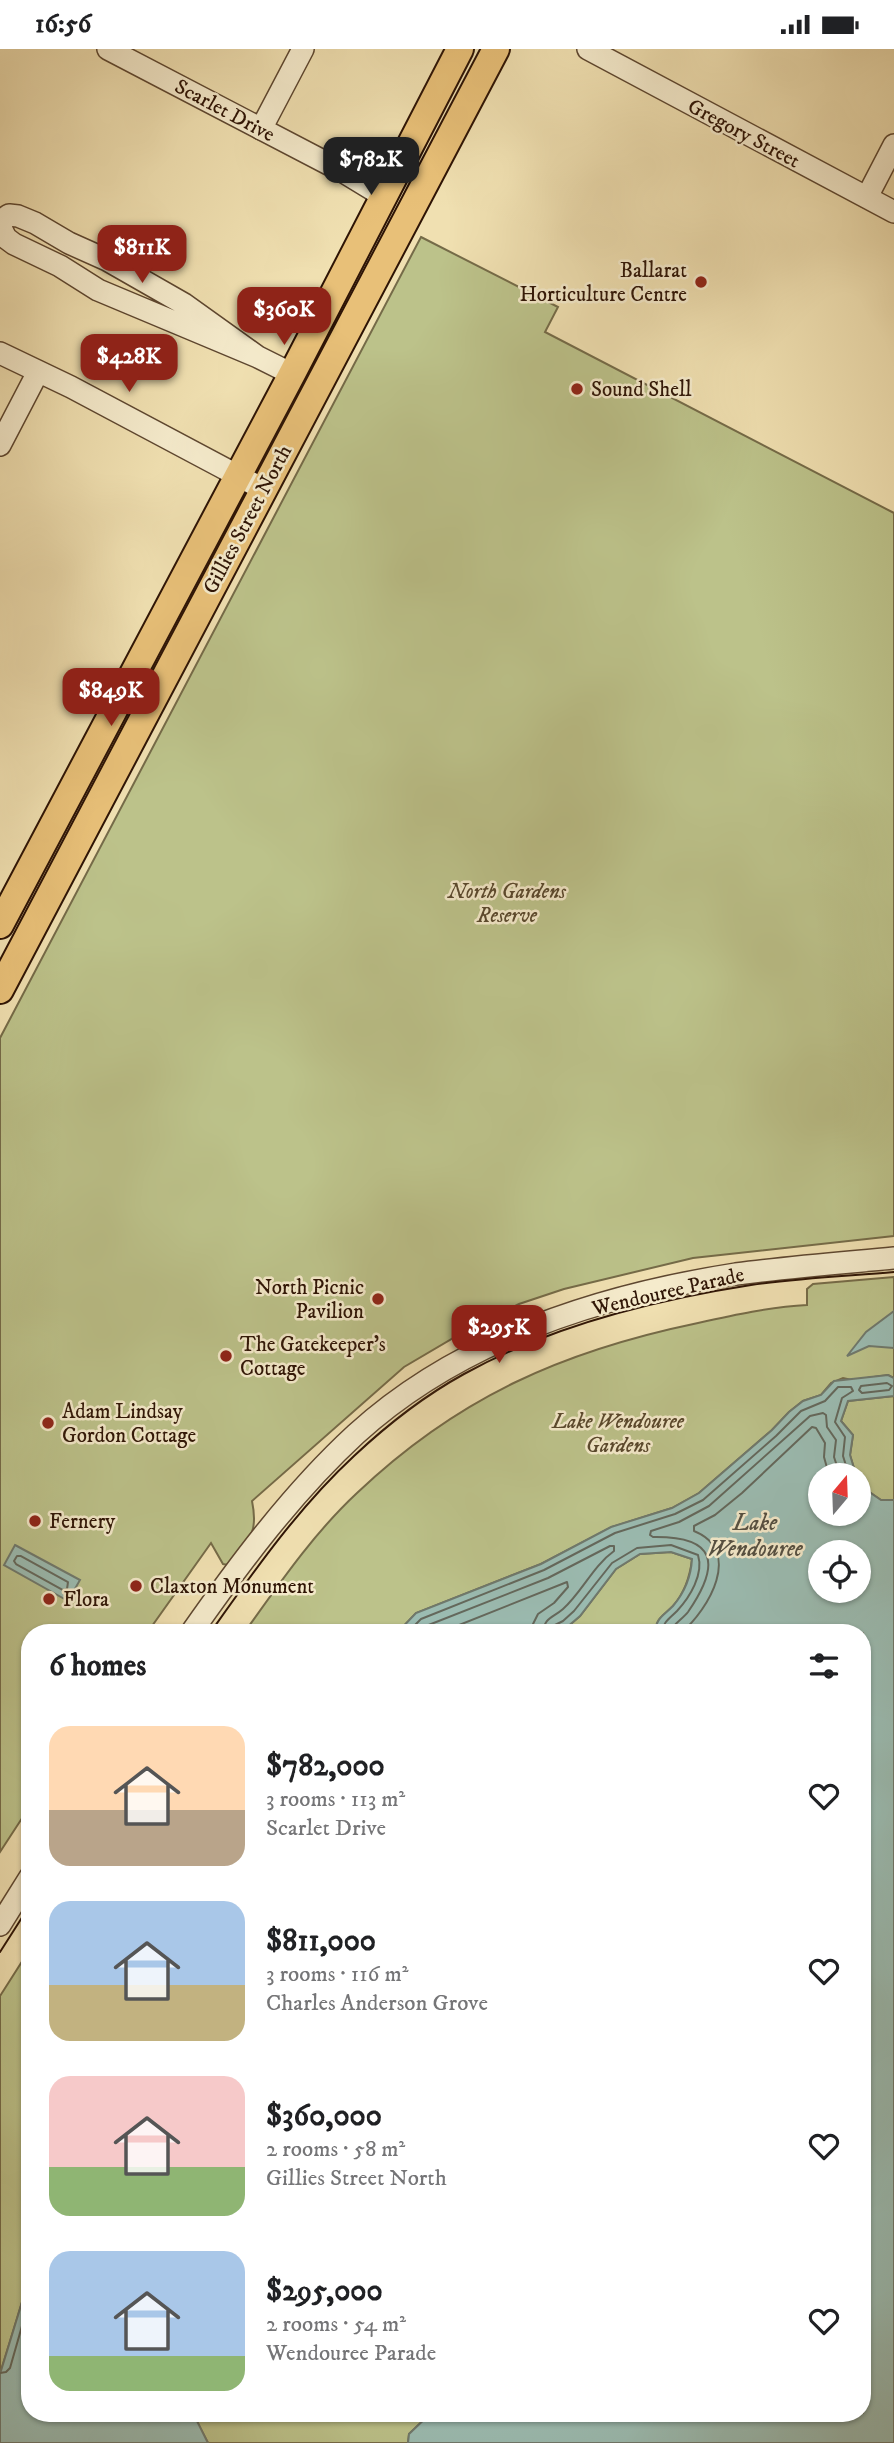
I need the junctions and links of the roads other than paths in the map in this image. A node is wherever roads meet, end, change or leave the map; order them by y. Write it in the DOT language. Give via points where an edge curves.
graph roads {
  1 [pos="108,49"];
  2 [pos="303,49"];
  3 [pos="460,49"];
  4 [pos="496,49"];
  5 [pos="586,51"];
  6 [pos="261,129"];
  7 [pos="894,145"];
  8 [pos="399,166"];
  9 [pos="342,171"];
  10 [pos="383,196"];
  11 [pos="867,197"];
  12 [pos="894,212"];
  13 [pos="35,223"];
  14 [pos="0,225"];
  15 [pos="22,248"];
  16 [pos="113,264"];
  17 [pos="98,290"];
  18 [pos="0,353"];
  19 [pos="258,357"];
  20 [pos="38,372"];
  21 [pos="292,374"];
  22 [pos="0,445"];
  23 [pos="237,475"];
  24 [pos="263,489"];
  25 [pos="0,925"];
  26 [pos="0,990"];
  27 [pos="894,1258"];
  28 [pos="198,1624"];
  29 [pos="21,1891"];
  30 [pos="0,1925"];
  1 -- 6 [label="street, Scarlet Drive"];
  2 -- 6 [label="street"];
  3 -- 8 [label="main road, Gillies Street North"];
  4 -- 24 [label="main road, Gillies Street North"];
  5 -- 11 [label="street, Gregory Street"];
  6 -- 9 [label="street, Scarlet Drive"];
  7 -- 11 [label="street"];
  8 -- 9 [label="street, Scarlet Drive" via="369,176"];
  8 -- 10 [label="main road, Gillies Street North"];
  9 -- 10 [label="street, Scarlet Drive"];
  10 -- 21 [label="main road, Gillies Street North"];
  11 -- 12 [label="street, Gregory Street"];
  13 -- 14 [label="street" via="11,214"];
  13 -- 15 [label="street"];
  13 -- 16 [label="street"];
  14 -- 15 [label="street" via="6,238"];
  15 -- 17 [label="street"];
  16 -- 17 [label="street"];
  16 -- 19 [label="street" via="184,305"];
  17 -- 19 [label="street"];
  18 -- 20 [label="street"];
  19 -- 21 [label="street"];
  20 -- 22 [label="street"];
  20 -- 23 [label="street"];
  21 -- 23 [label="main road, Gillies Street North"];
  23 -- 24 [label="street"];
  23 -- 25 [label="main road, Gillies Street North"];
  24 -- 26 [label="main road, Gillies Street North"];
  27 -- 28 [label="street, Wendouree Parade" via="734,1275 643,1294 530,1328 461,1361 407,1393 338,1451 271,1526"];
  29 -- 30 [label="street"];
}
